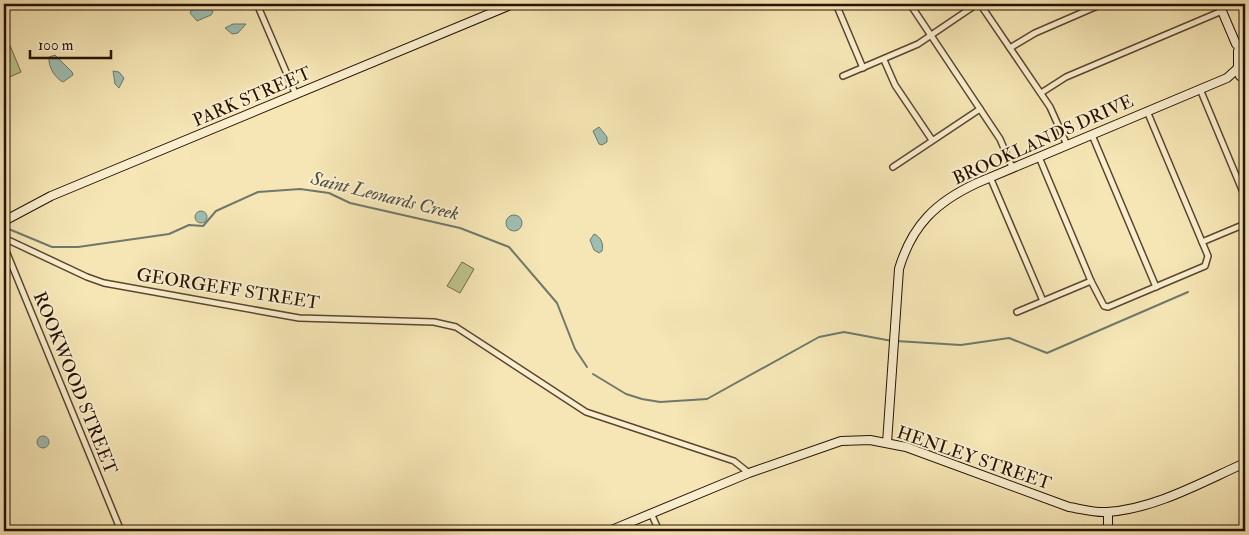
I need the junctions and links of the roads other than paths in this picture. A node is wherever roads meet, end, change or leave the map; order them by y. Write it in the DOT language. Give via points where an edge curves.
graph roads {
  1 [pos="258,4"];
  2 [pos="513,4"];
  3 [pos="836,4"];
  4 [pos="910,4"];
  5 [pos="978,4"];
  6 [pos="1102,4"];
  7 [pos="1220,7"];
  8 [pos="931,36"];
  9 [pos="1010,48"];
  10 [pos="884,60"];
  11 [pos="863,68"];
  12 [pos="1243,70"];
  13 [pos="844,76"];
  14 [pos="1200,89"];
  15 [pos="1040,92"];
  16 [pos="296,95"];
  17 [pos="980,109"];
  18 [pos="1147,112"];
  19 [pos="1092,134"];
  20 [pos="932,140"];
  21 [pos="1067,145"];
  22 [pos="1039,157"];
  23 [pos="893,167"];
  24 [pos="1012,167"];
  25 [pos="990,177"];
  26 [pos="1245,197"];
  27 [pos="4,220"];
  28 [pos="1245,224"];
  29 [pos="4,238"];
  30 [pos="1202,242"];
  31 [pos="4,246"];
  32 [pos="1091,281"];
  33 [pos="1156,287"];
  34 [pos="1245,287"];
  35 [pos="1245,298"];
  36 [pos="1042,301"];
  37 [pos="1017,312"];
  38 [pos="887,443"];
  39 [pos="1245,463"];
  40 [pos="749,473"];
  41 [pos="1108,512"];
  42 [pos="651,513"];
  43 [pos="121,531"];
  44 [pos="609,531"];
  45 [pos="659,531"];
  46 [pos="1108,531"];
  1 -- 16 [label="street"];
  2 -- 16 [label="street, PARK STREET"];
  3 -- 11 [label="street"];
  4 -- 8 [label="street"];
  5 -- 8 [label="street"];
  5 -- 9 [label="street"];
  6 -- 9 [label="street" via="1035,33"];
  7 -- 12 [label="street"];
  7 -- 15 [label="street"];
  8 -- 10 [label="street"];
  8 -- 17 [label="street"];
  9 -- 15 [label="street"];
  10 -- 11 [label="street"];
  10 -- 20 [label="street" via="895,85"];
  11 -- 13 [label="street"];
  12 -- 14 [label="street, BROOKLANDS DRIVE"];
  14 -- 18 [label="street, BROOKLANDS DRIVE"];
  14 -- 26 [label="street"];
  15 -- 21 [label="street" via="1055,115"];
  16 -- 27 [label="street, PARK STREET" via="51,196"];
  17 -- 20 [label="street"];
  17 -- 24 [label="street" via="1000,139"];
  18 -- 19 [label="street, BROOKLANDS DRIVE"];
  18 -- 30 [label="street"];
  19 -- 21 [label="street, BROOKLANDS DRIVE"];
  19 -- 33 [label="street"];
  20 -- 23 [label="street"];
  21 -- 22 [label="street, BROOKLANDS DRIVE"];
  22 -- 24 [label="street, BROOKLANDS DRIVE"];
  22 -- 32 [label="street"];
  24 -- 25 [label="street, BROOKLANDS DRIVE"];
  25 -- 36 [label="street"];
  25 -- 38 [label="street, BROOKLANDS DRIVE" via="961,191 932,212 906,245 899,269"];
  28 -- 30 [label="street"];
  29 -- 40 [label="street, GEORGEFF STREET" via="86,278 104,283 299,318 434,322 456,327 586,412 734,461"];
  30 -- 33 [label="street" via="1208,256 1207,264"];
  31 -- 43 [label="street, ROOKWOOD STREET"];
  32 -- 33 [label="street" via="1102,304 1108,307"];
  32 -- 36 [label="street"];
  34 -- 35 [label="street"];
  36 -- 37 [label="street"];
  38 -- 40 [label="street, HENLEY STREET" via="840,441"];
  38 -- 41 [label="street, HENLEY STREET" via="906,447 1069,507"];
  39 -- 41 [label="street, HENLEY STREET" via="1149,504"];
  40 -- 42 [label="street, HENLEY STREET"];
  41 -- 46 [label="street"];
  42 -- 44 [label="street, HENLEY STREET"];
  42 -- 45 [label="street"];
}
